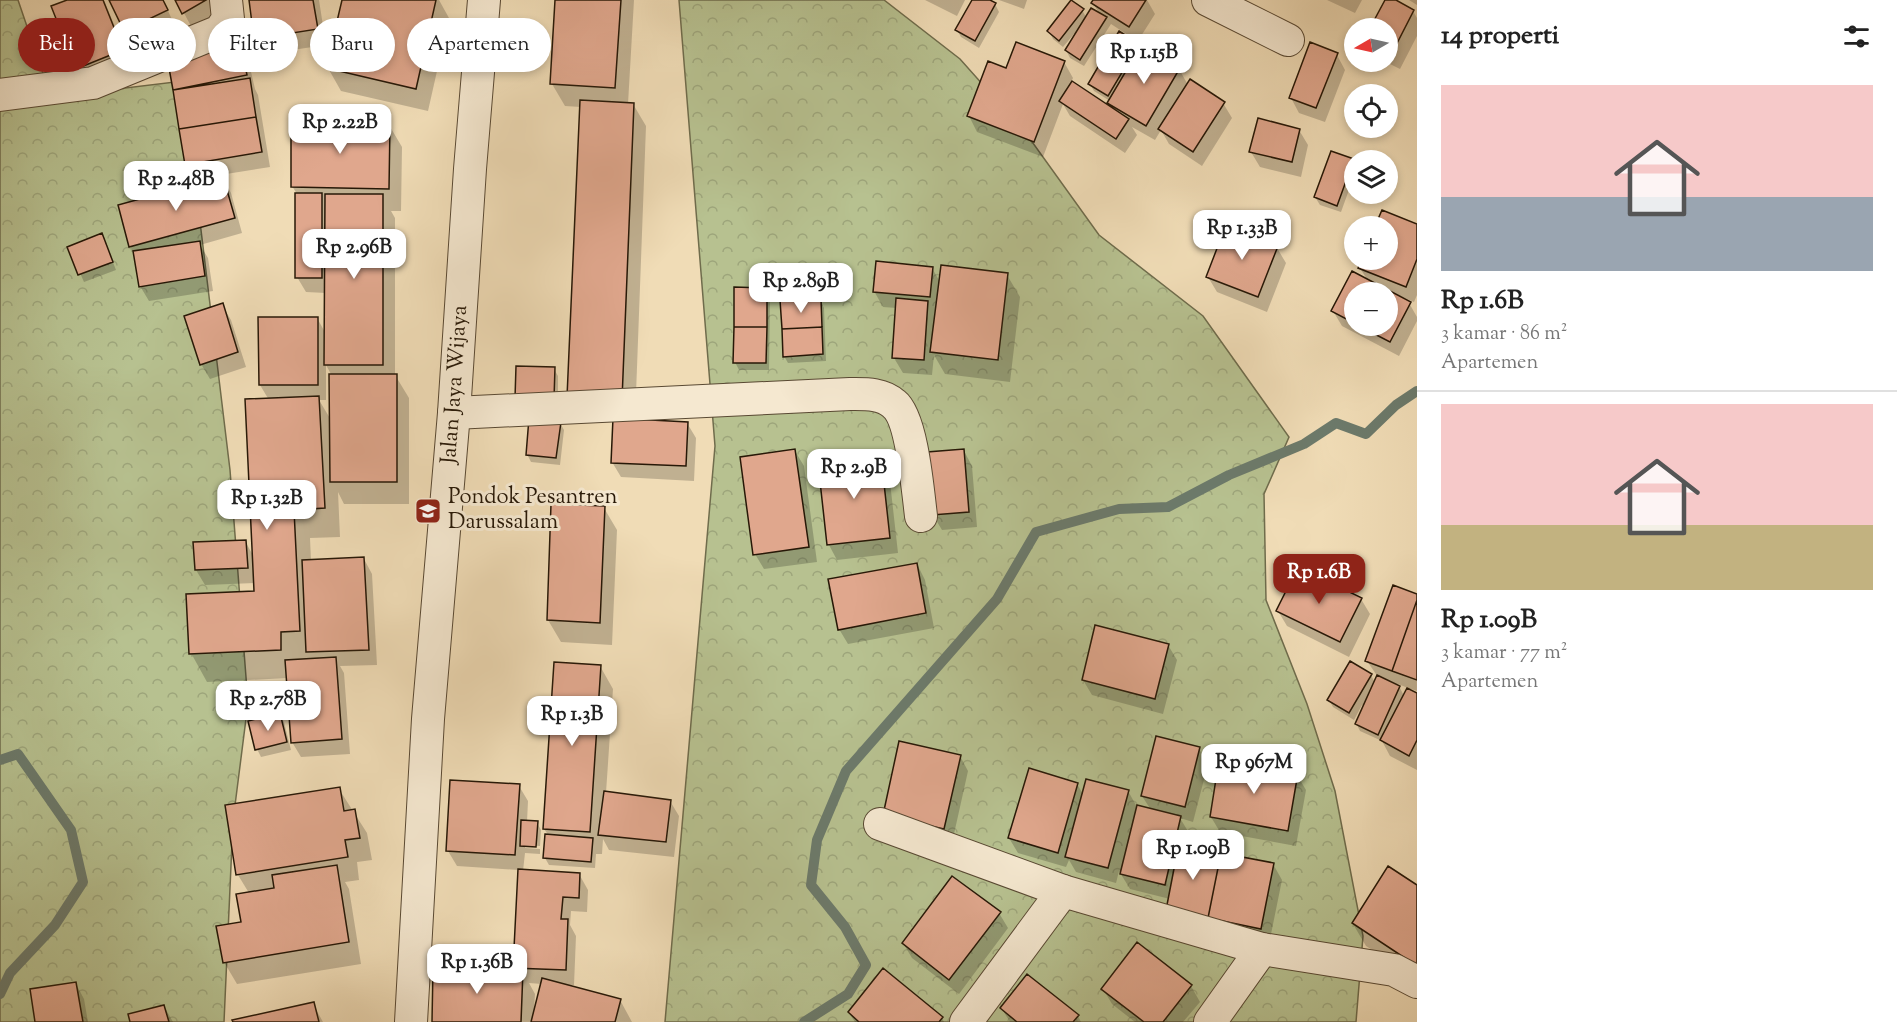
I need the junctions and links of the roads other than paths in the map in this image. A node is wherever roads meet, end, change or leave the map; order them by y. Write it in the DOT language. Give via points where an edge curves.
graph roads {
  1 [pos="226,0"];
  2 [pos="484,0"];
  3 [pos="1208,0"];
  4 [pos="1288,40"];
  5 [pos="0,95"];
  6 [pos="454,413"];
  7 [pos="921,516"];
  8 [pos="880,824"];
  9 [pos="1064,891"];
  10 [pos="1262,949"];
  11 [pos="1417,982"];
  12 [pos="411,1022"];
  13 [pos="966,1022"];
  14 [pos="1210,1022"];
  1 -- 5 [label="street" via="228,19 220,31 93,83"];
  2 -- 6 [label="street, Jalan Jaya Wijaya"];
  3 -- 4 [label="street"];
  6 -- 7 [label="street" via="875,394 895,404 907,425"];
  6 -- 12 [label="street, Jalan Jaya Wijaya" via="428,719"];
  8 -- 9 [label="street"];
  9 -- 10 [label="street"];
  9 -- 13 [label="street"];
  10 -- 11 [label="street" via="1394,970"];
  10 -- 14 [label="street"];
}
